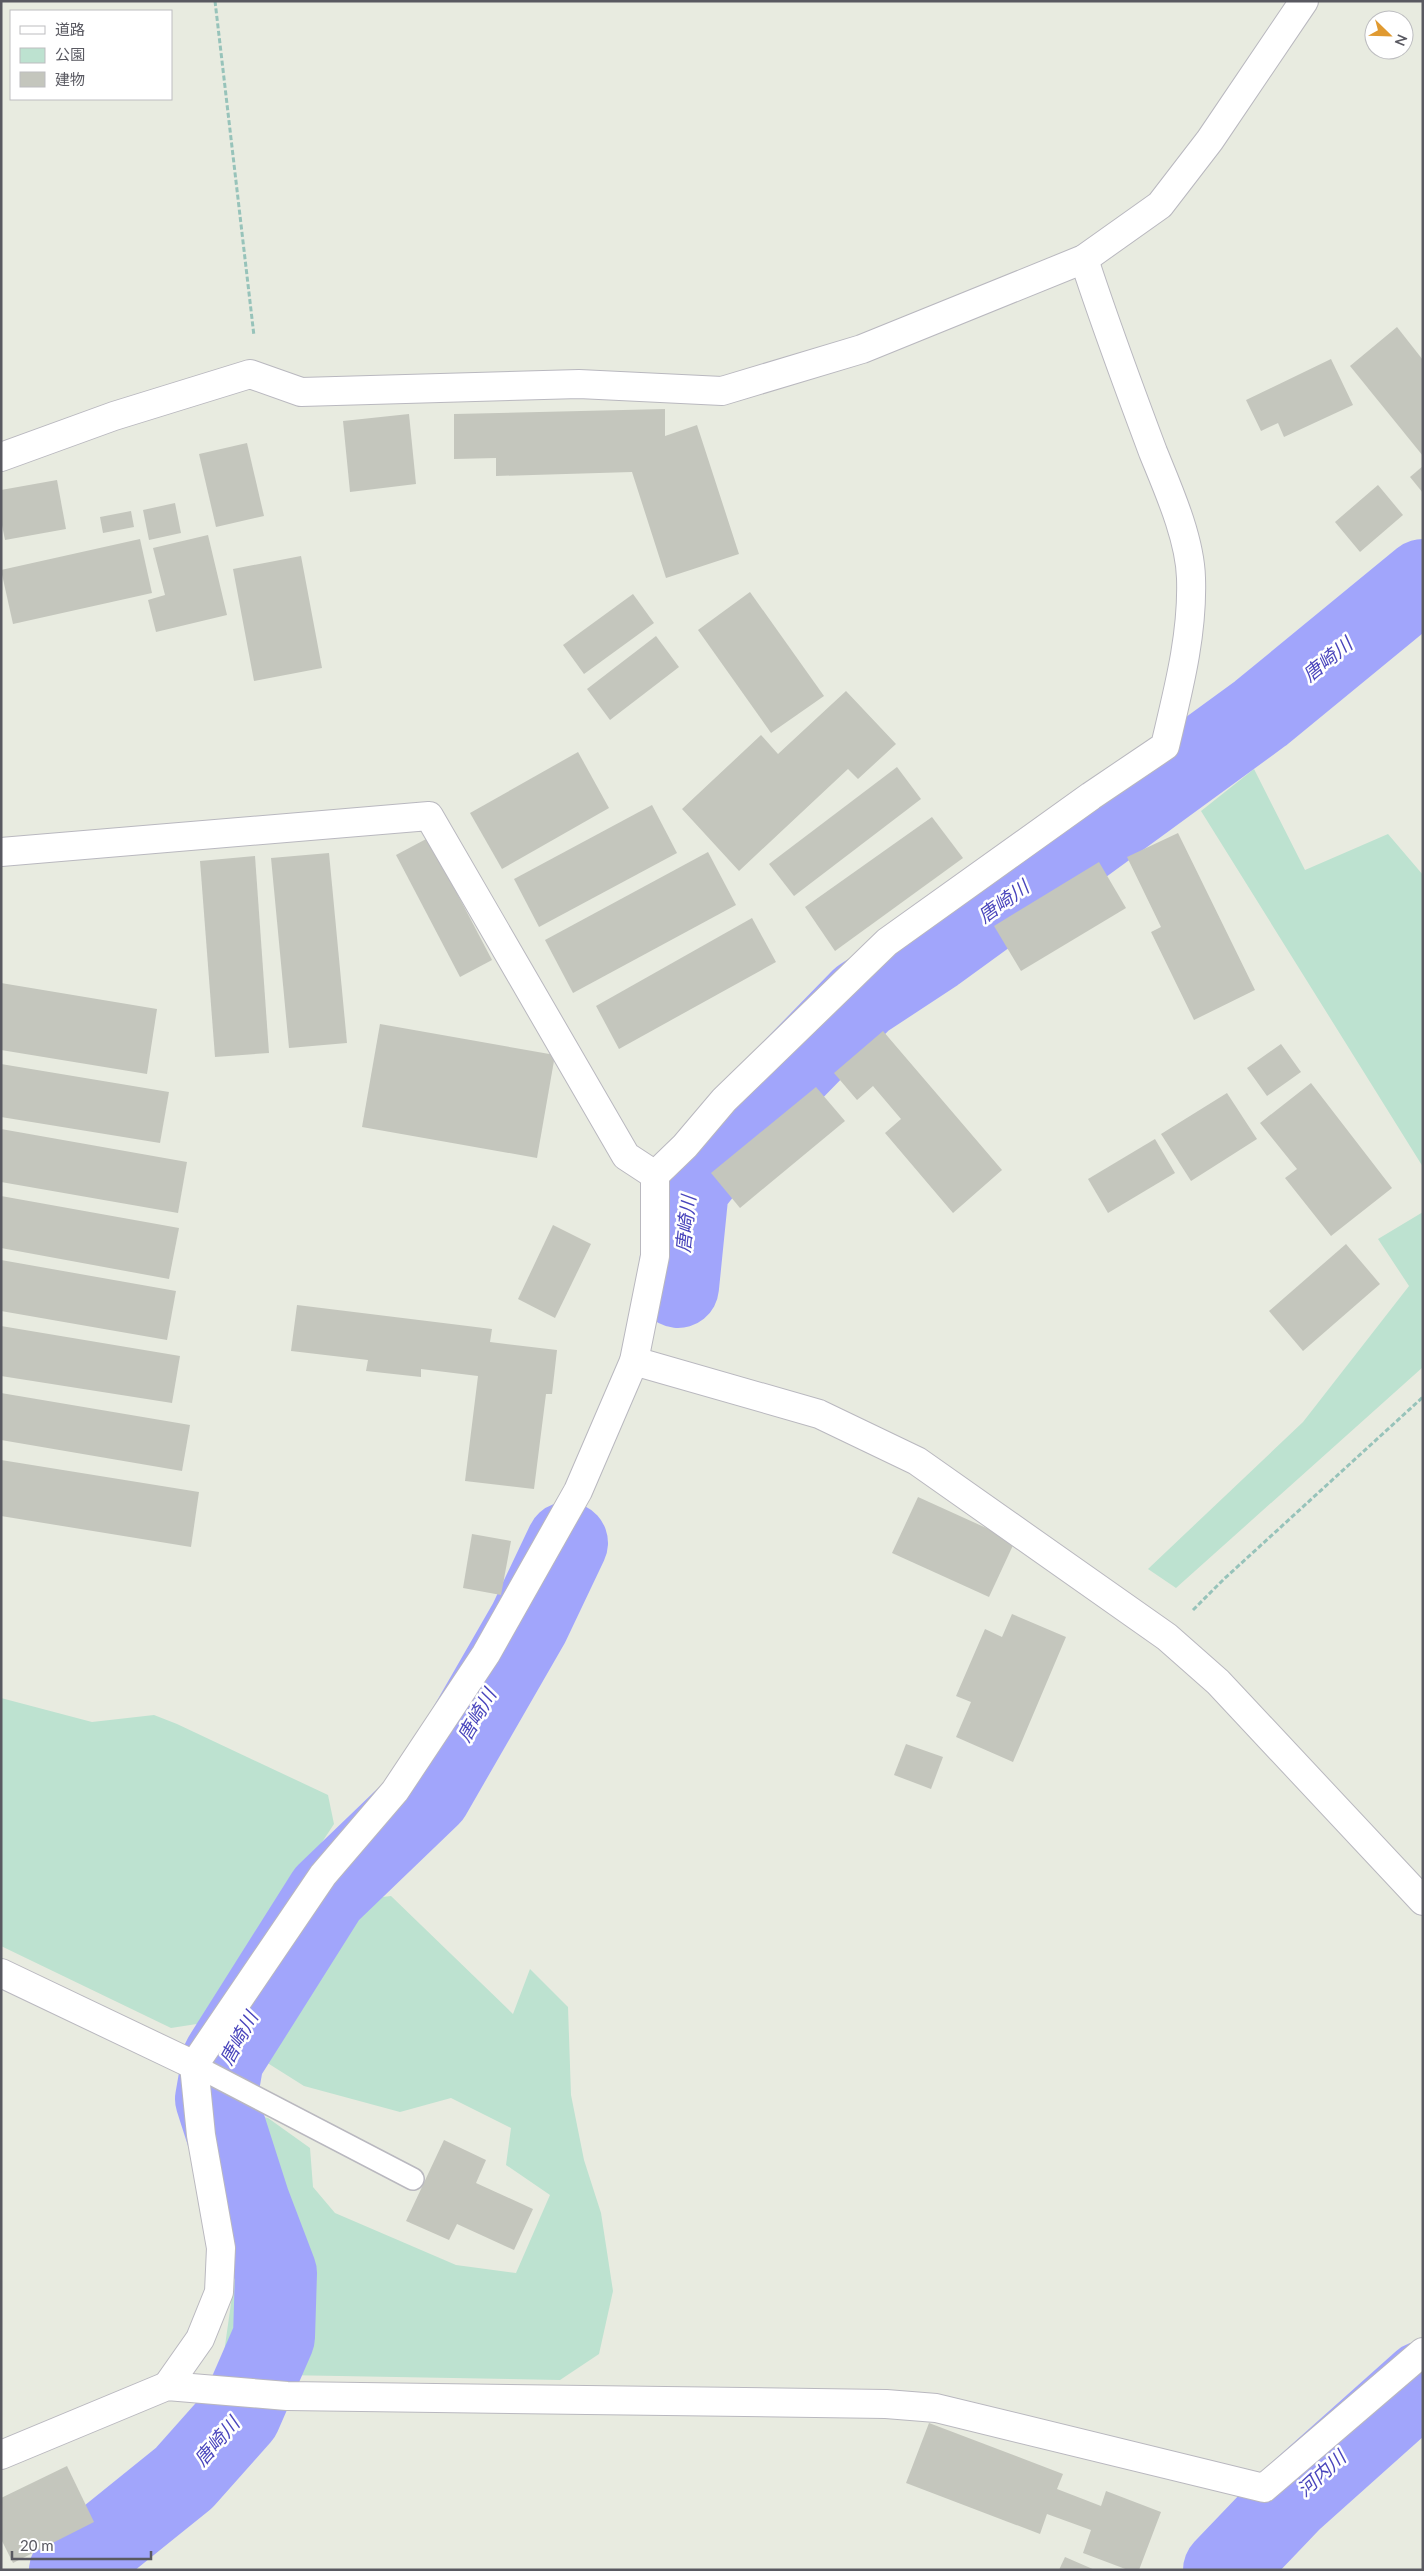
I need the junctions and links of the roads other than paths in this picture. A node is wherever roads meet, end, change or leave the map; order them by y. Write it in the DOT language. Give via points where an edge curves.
graph roads {
  1 [pos="1304,1"];
  2 [pos="1084,259"];
  3 [pos="1,457"];
  4 [pos="1,852"];
  5 [pos="655,1175"];
  6 [pos="634,1361"];
  7 [pos="1423,1901"];
  8 [pos="1,1973"];
  9 [pos="194,2065"];
  10 [pos="413,2178"];
  11 [pos="1421,2356"];
  12 [pos="167,2386"];
  13 [pos="1,2455"];
  1 -- 2 [label="street" via="1210,140 1160,205"];
  2 -- 3 [label="street" via="862,349 722,391 579,384 301,392 250,374 114,416"];
  2 -- 5 [label="street" via="1180,523 1192,577 1185,657 1166,746 886,942 724,1100"];
  4 -- 5 [label="street" via="429,816 626,1156"];
  5 -- 6 [label="street" via="655,1256"];
  6 -- 7 [label="street" via="819,1414 917,1462 1167,1638 1218,1682"];
  6 -- 9 [label="street" via="578,1491 486,1654 394,1791 323,1875"];
  8 -- 9 [label="street"];
  9 -- 10 [label="lane"];
  9 -- 12 [label="street" via="201,2135 221,2248 219,2292 200,2338"];
  11 -- 12 [label="street" via="1264,2488 936,2408 886,2404 287,2396"];
  12 -- 13 [label="street"];
}
